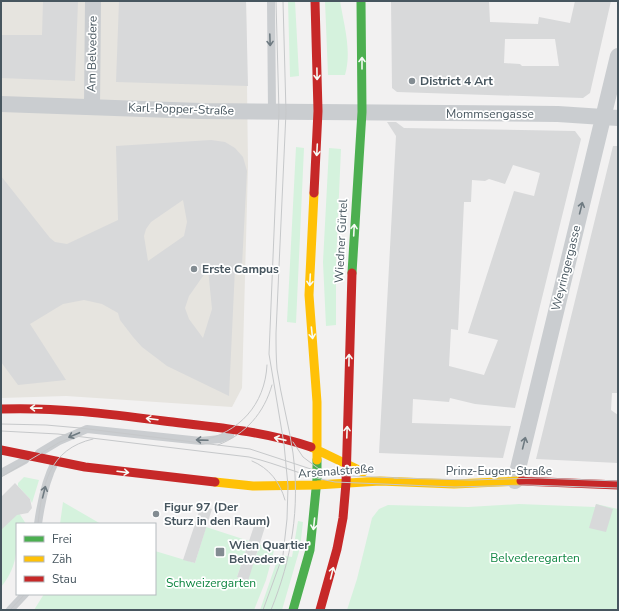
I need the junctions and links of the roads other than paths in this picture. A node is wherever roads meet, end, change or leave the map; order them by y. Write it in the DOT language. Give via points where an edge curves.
graph roads {
  1 [pos="93,1"];
  2 [pos="270,1"];
  3 [pos="315,1"];
  4 [pos="361,1"];
  5 [pos="618,56"];
  6 [pos="1,104"];
  7 [pos="92,107"];
  8 [pos="318,111"];
  9 [pos="272,112"];
  10 [pos="362,112"];
  11 [pos="611,118"];
  12 [pos="1,409"];
  13 [pos="239,430"];
  14 [pos="317,449"];
  15 [pos="1,450"];
  16 [pos="32,456"];
  17 [pos="56,461"];
  18 [pos="347,464"];
  19 [pos="1,473"];
  20 [pos="380,481"];
  21 [pos="515,481"];
  22 [pos="346,483"];
  23 [pos="618,485"];
  24 [pos="317,486"];
  25 [pos="38,523"];
  26 [pos="24,595"];
  27 [pos="10,610"];
  28 [pos="293,610"];
  29 [pos="320,610"];
  1 -- 7 [label="street, Am Belvedere"];
  2 -- 9 [label="lane, one-way"];
  3 -- 8 [label="main road, one-way"];
  10 -- 4 [label="main road, Wiedner Gürtel, one-way"];
  5 -- 11 [label="street, Weyringergasse"];
  6 -- 7 [label="street, Karl-Popper-Straße"];
  7 -- 9 [label="street, Karl-Popper-Straße"];
  8 -- 9 [label="street, Karl-Popper-Straße"];
  8 -- 10 [label="street, Karl-Popper-Straße"];
  8 -- 14 [label="main road, one-way" via="309,294 317,402"];
  10 -- 11 [label="street, Mommsengasse" via="558,114"];
  18 -- 10 [label="main road, Wiedner Gürtel, one-way" via="350,297"];
  21 -- 11 [label="street, Weyringergasse, one-way"];
  13 -- 12 [label="main road, Arsenalstraße, one-way" via="75,410"];
  14 -- 13 [label="main road, Arsenalstraße, one-way"];
  13 -- 16 [label="lane, one-way" via="220,439 201,441 87,429"];
  14 -- 18 [label="main road, Arsenalstraße"];
  14 -- 24 [label="main road"];
  15 -- 16 [label="main road, Arsenalstraße"];
  16 -- 17 [label="main road, Arsenalstraße"];
  16 -- 19 [label="lane"];
  17 -- 24 [label="main road, Arsenalstraße, one-way" via="85,467 237,485"];
  25 -- 17 [label="lane, one-way" via="47,478"];
  18 -- 20 [label="main road, Arsenalstraße"];
  18 -- 22 [label="main road, Wiedner Gürtel"];
  20 -- 21 [label="main road, Prinz-Eugen-Straße" via="454,484"];
  20 -- 22 [label="main road, Arsenalstraße"];
  21 -- 23 [label="main road, Prinz-Eugen-Straße"];
  22 -- 24 [label="main road, Arsenalstraße"];
  29 -- 22 [label="main road, Wiedner Gürtel, one-way" via="337,548"];
  24 -- 28 [label="main road, one-way" via="310,550"];
  26 -- 27 [label="lane"];
}
